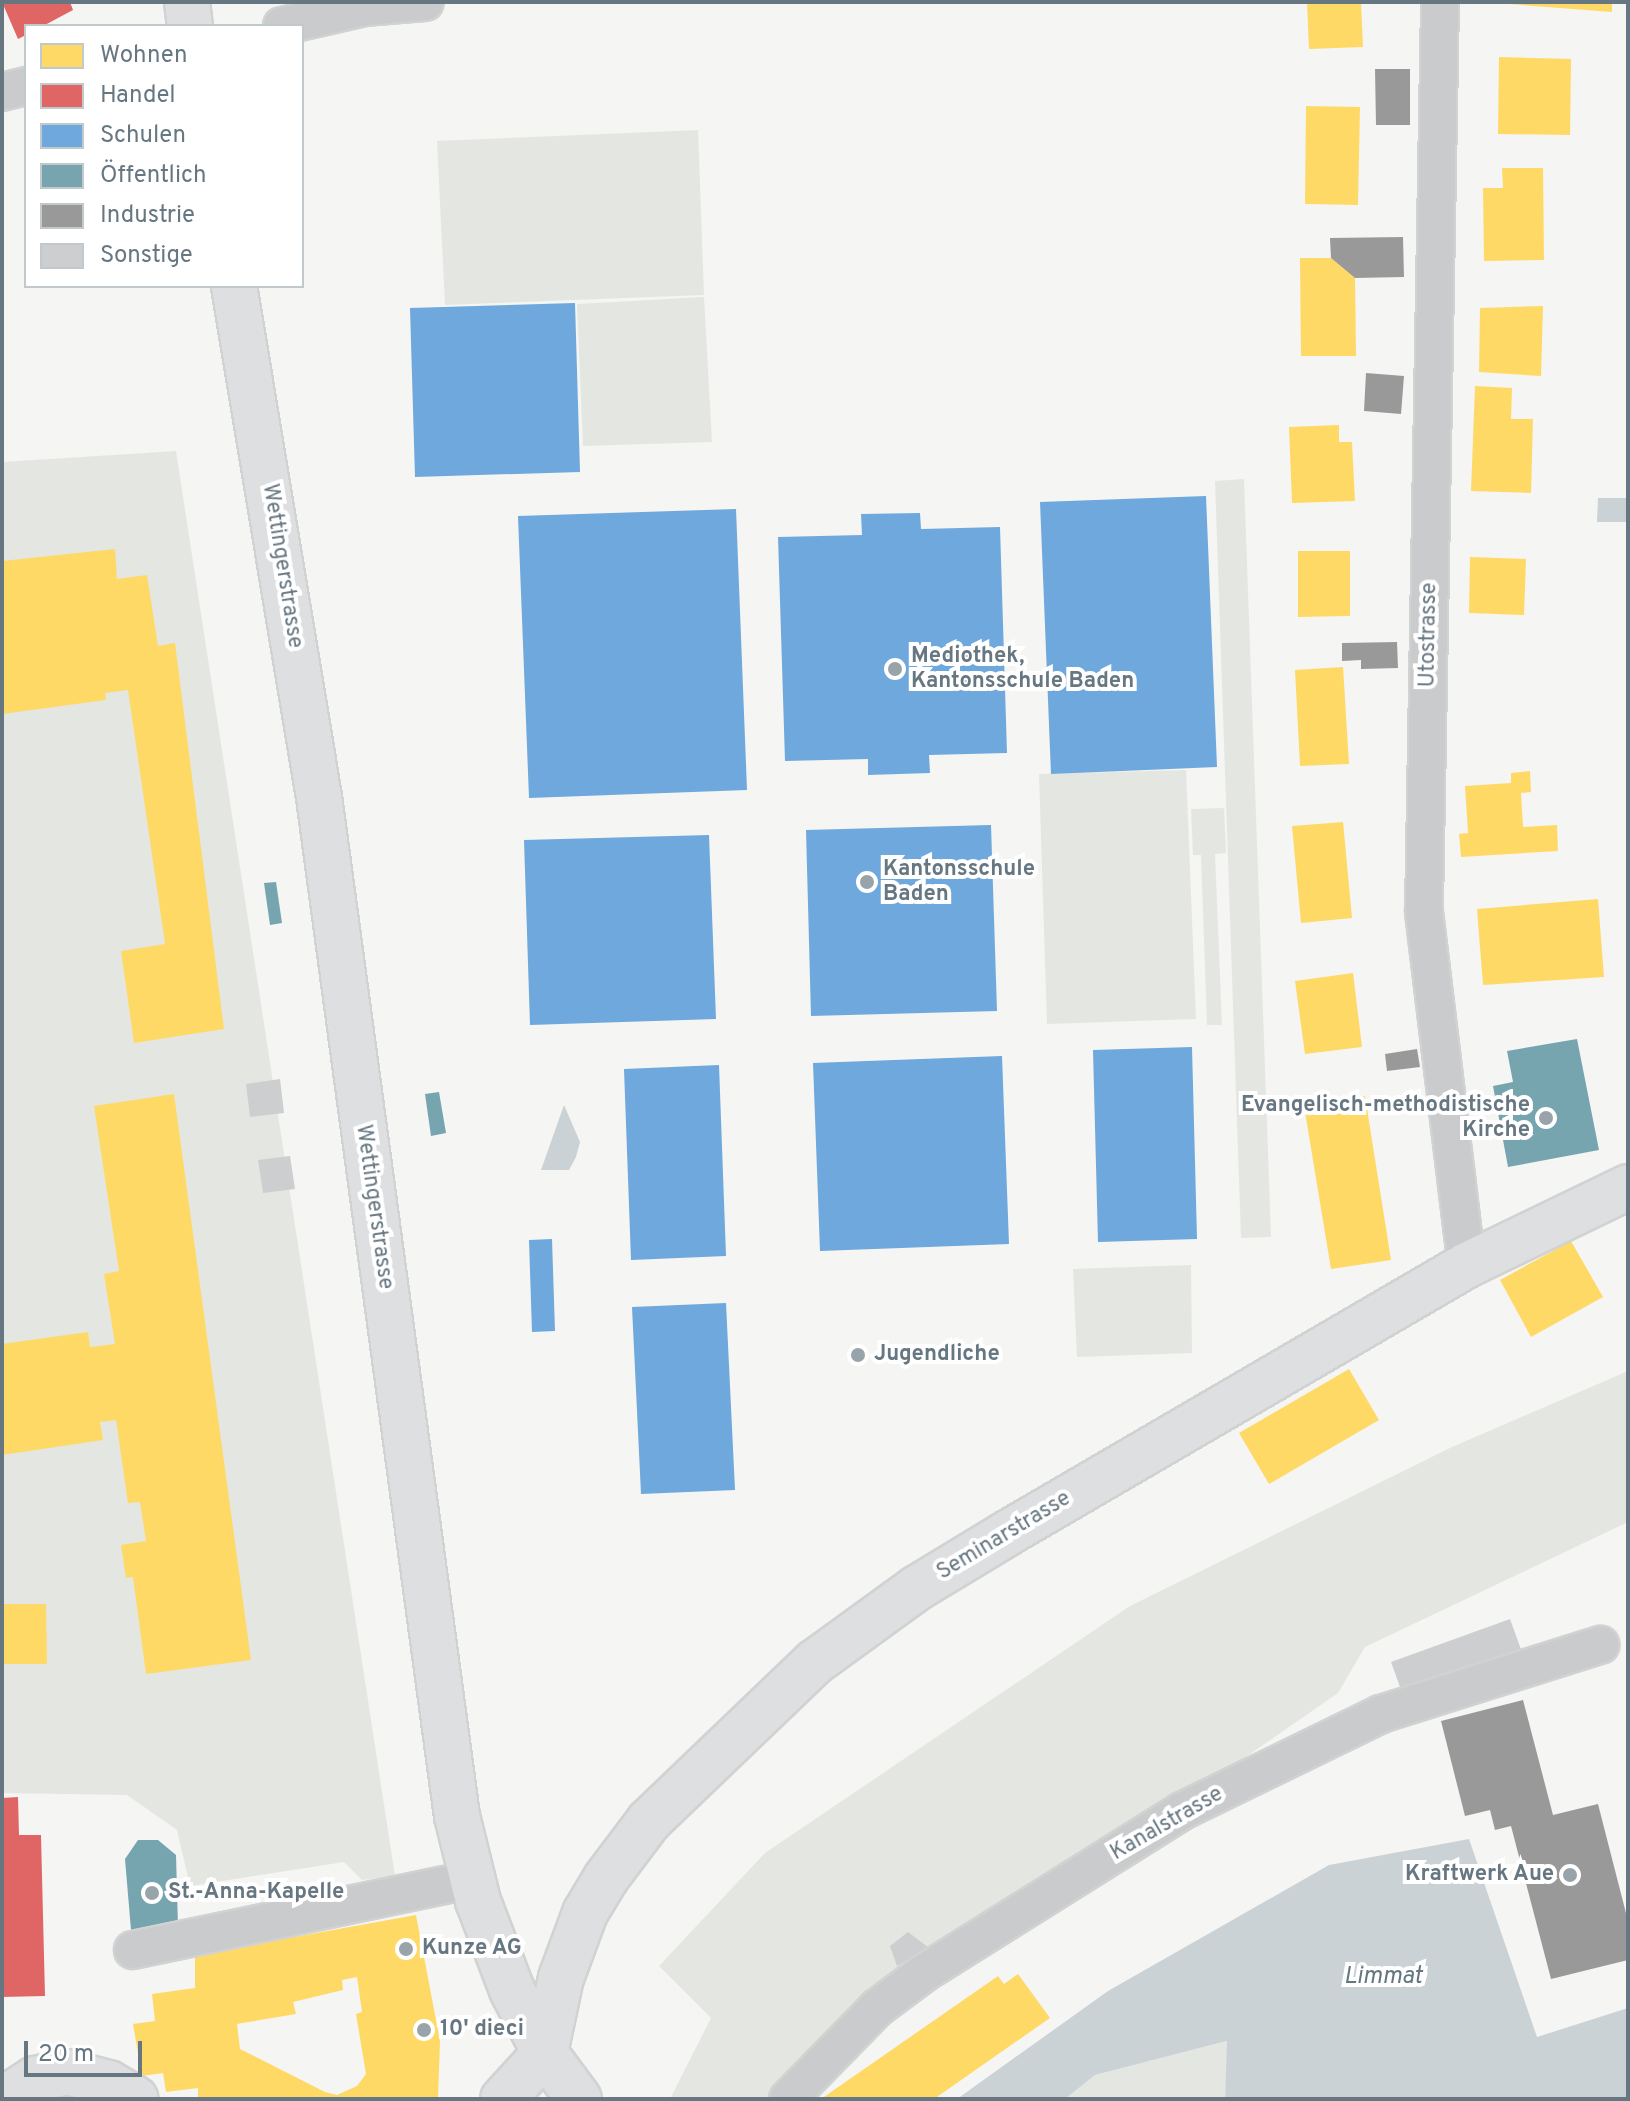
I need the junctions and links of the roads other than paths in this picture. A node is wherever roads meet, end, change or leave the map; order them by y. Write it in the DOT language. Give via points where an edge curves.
graph roads {
  1 [pos="187,2"];
  2 [pos="425,2"];
  3 [pos="1440,2"];
  4 [pos="190,24"];
  5 [pos="291,24"];
  6 [pos="24,86"];
  7 [pos="2,92"];
  8 [pos="234,288"];
  9 [pos="1628,1187"];
  10 [pos="1467,1265"];
  11 [pos="1600,1645"];
  12 [pos="472,1879"];
  13 [pos="133,1950"];
  14 [pos="545,2053"];
  15 [pos="4,2099"];
  16 [pos="136,2099"];
  17 [pos="503,2099"];
  18 [pos="579,2099"];
  19 [pos="788,2099"];
  1 -- 4 [label="main road"];
  2 -- 5 [label="street" via="364,7"];
  3 -- 10 [label="street, Utostrasse" via="1424,912"];
  6 -- 7 [label="street"];
  8 -- 12 [label="main road, Wettingerstrasse" via="319,797 450,1772"];
  9 -- 10 [label="main road, Seminarstrasse"];
  10 -- 14 [label="main road, Seminarstrasse" via="980,1550 815,1662 649,1821 606,1878 585,1913 561,1978"];
  11 -- 19 [label="street, Kanalstrasse" via="1381,1714 1182,1811 900,1990"];
  12 -- 13 [label="street"];
  12 -- 14 [label="main road, Wettingerstrasse" via="490,1940"];
  14 -- 17 [label="main road"];
  14 -- 18 [label="main road, Wettingerstrasse"];
  15 -- 16 [label="main road" via="35,2079 67,2072 109,2083"];
}
